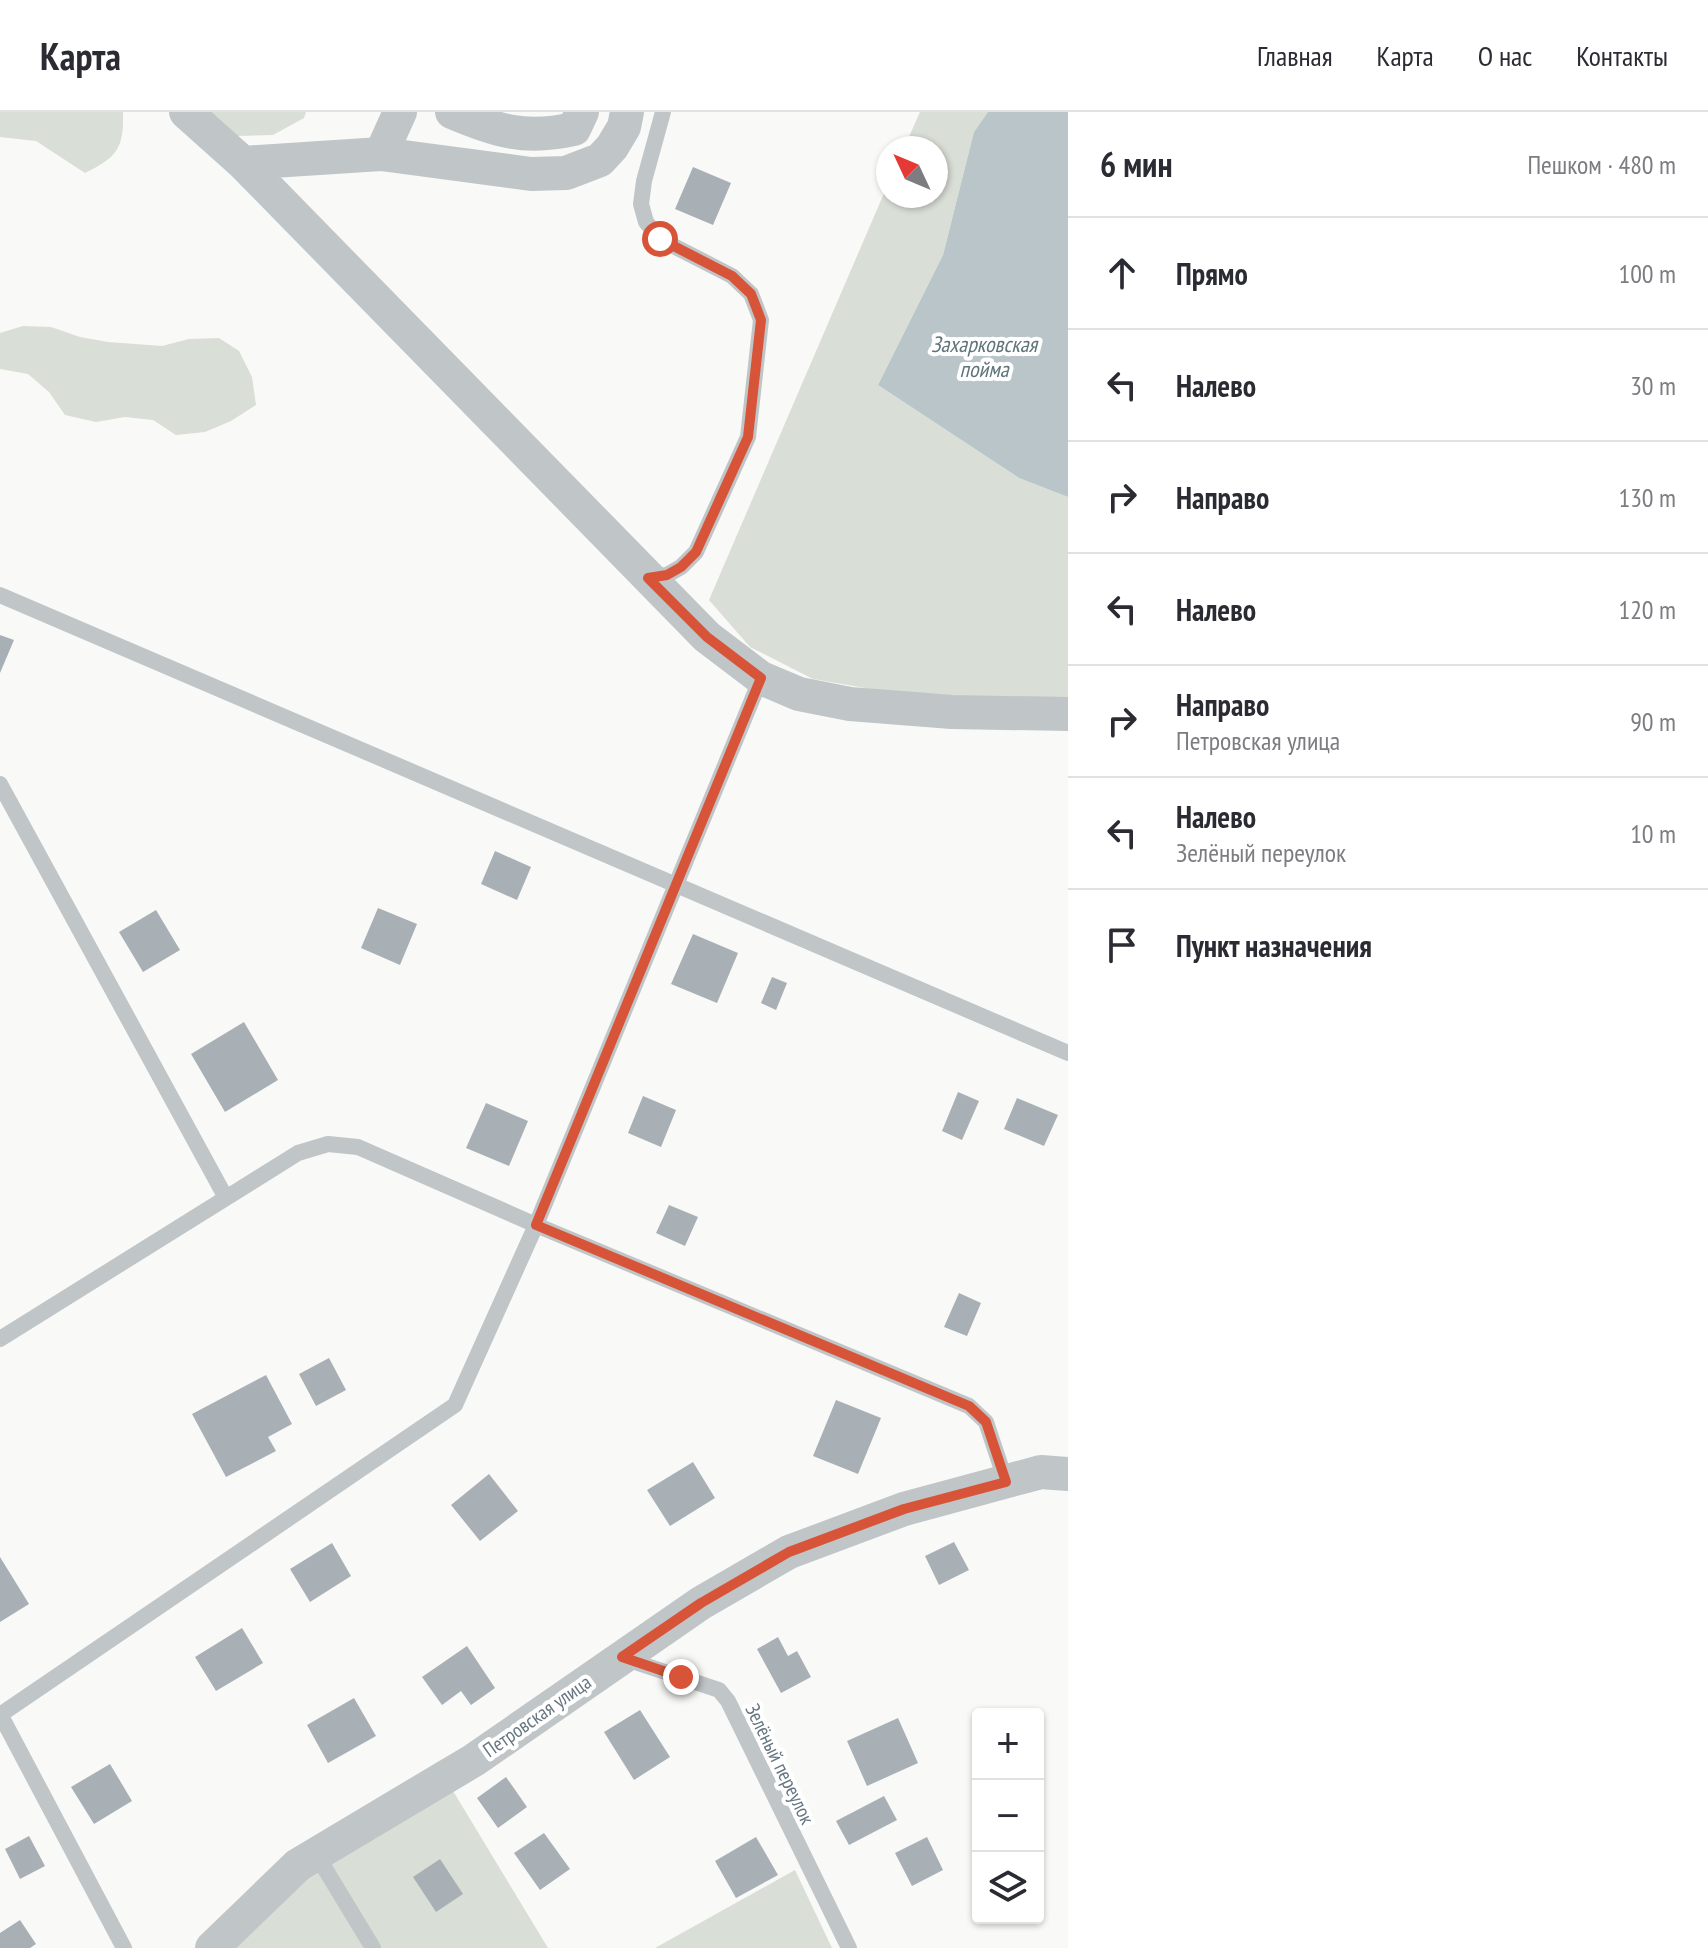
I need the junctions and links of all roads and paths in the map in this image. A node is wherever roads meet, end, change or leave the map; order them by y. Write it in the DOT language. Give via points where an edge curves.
graph roads {
  1 [pos="186,112"];
  2 [pos="400,112"];
  3 [pos="452,112"];
  4 [pos="582,112"];
  5 [pos="627,112"];
  6 [pos="663,112"];
  7 [pos="381,154"];
  8 [pos="243,163"];
  9 [pos="648,578"];
  10 [pos="0,595"];
  11 [pos="761,678"];
  12 [pos="1068,714"];
  13 [pos="0,784"];
  14 [pos="677,883"];
  15 [pos="1068,1053"];
  16 [pos="226,1198"];
  17 [pos="536,1225"];
  18 [pos="0,1339"];
  19 [pos="1068,1474"];
  20 [pos="1006,1482"];
  21 [pos="622,1657"];
  22 [pos="0,1715"];
  23 [pos="316,1854"];
  24 [pos="124,1948"];
  25 [pos="212,1948"];
  26 [pos="373,1948"];
  27 [pos="849,1948"];
  1 -- 8 [label="street"];
  2 -- 7 [label="street"];
  3 -- 4 [label="street" via="496,130 546,136 574,129"];
  5 -- 7 [label="street" via="624,127 600,160 566,173 531,174"];
  6 -- 9 [label="lane" via="644,181 641,204 646,222 660,239 732,276 751,294 761,320 748,437 696,552 667,575"];
  7 -- 8 [label="street"];
  8 -- 9 [label="street"];
  9 -- 11 [label="street" via="707,637"];
  10 -- 14 [label="lane"];
  11 -- 12 [label="street" via="799,694 850,704"];
  11 -- 14 [label="lane"];
  13 -- 16 [label="lane"];
  14 -- 15 [label="lane"];
  14 -- 17 [label="lane"];
  16 -- 17 [label="lane" via="298,1153 328,1144 358,1147"];
  16 -- 18 [label="lane"];
  17 -- 20 [label="lane" via="969,1406 986,1422"];
  17 -- 22 [label="lane" via="455,1405"];
  19 -- 20 [label="street, Петровская улица" via="1041,1472"];
  20 -- 21 [label="street, Петровская улица" via="904,1509 789,1552"];
  21 -- 23 [label="street, Петровская улица" via="474,1760"];
  21 -- 27 [label="lane, Зелёный переулок" via="719,1690 728,1701"];
  22 -- 24 [label="lane"];
  23 -- 25 [label="street, Петровская улица"];
  23 -- 26 [label="lane"];
}
